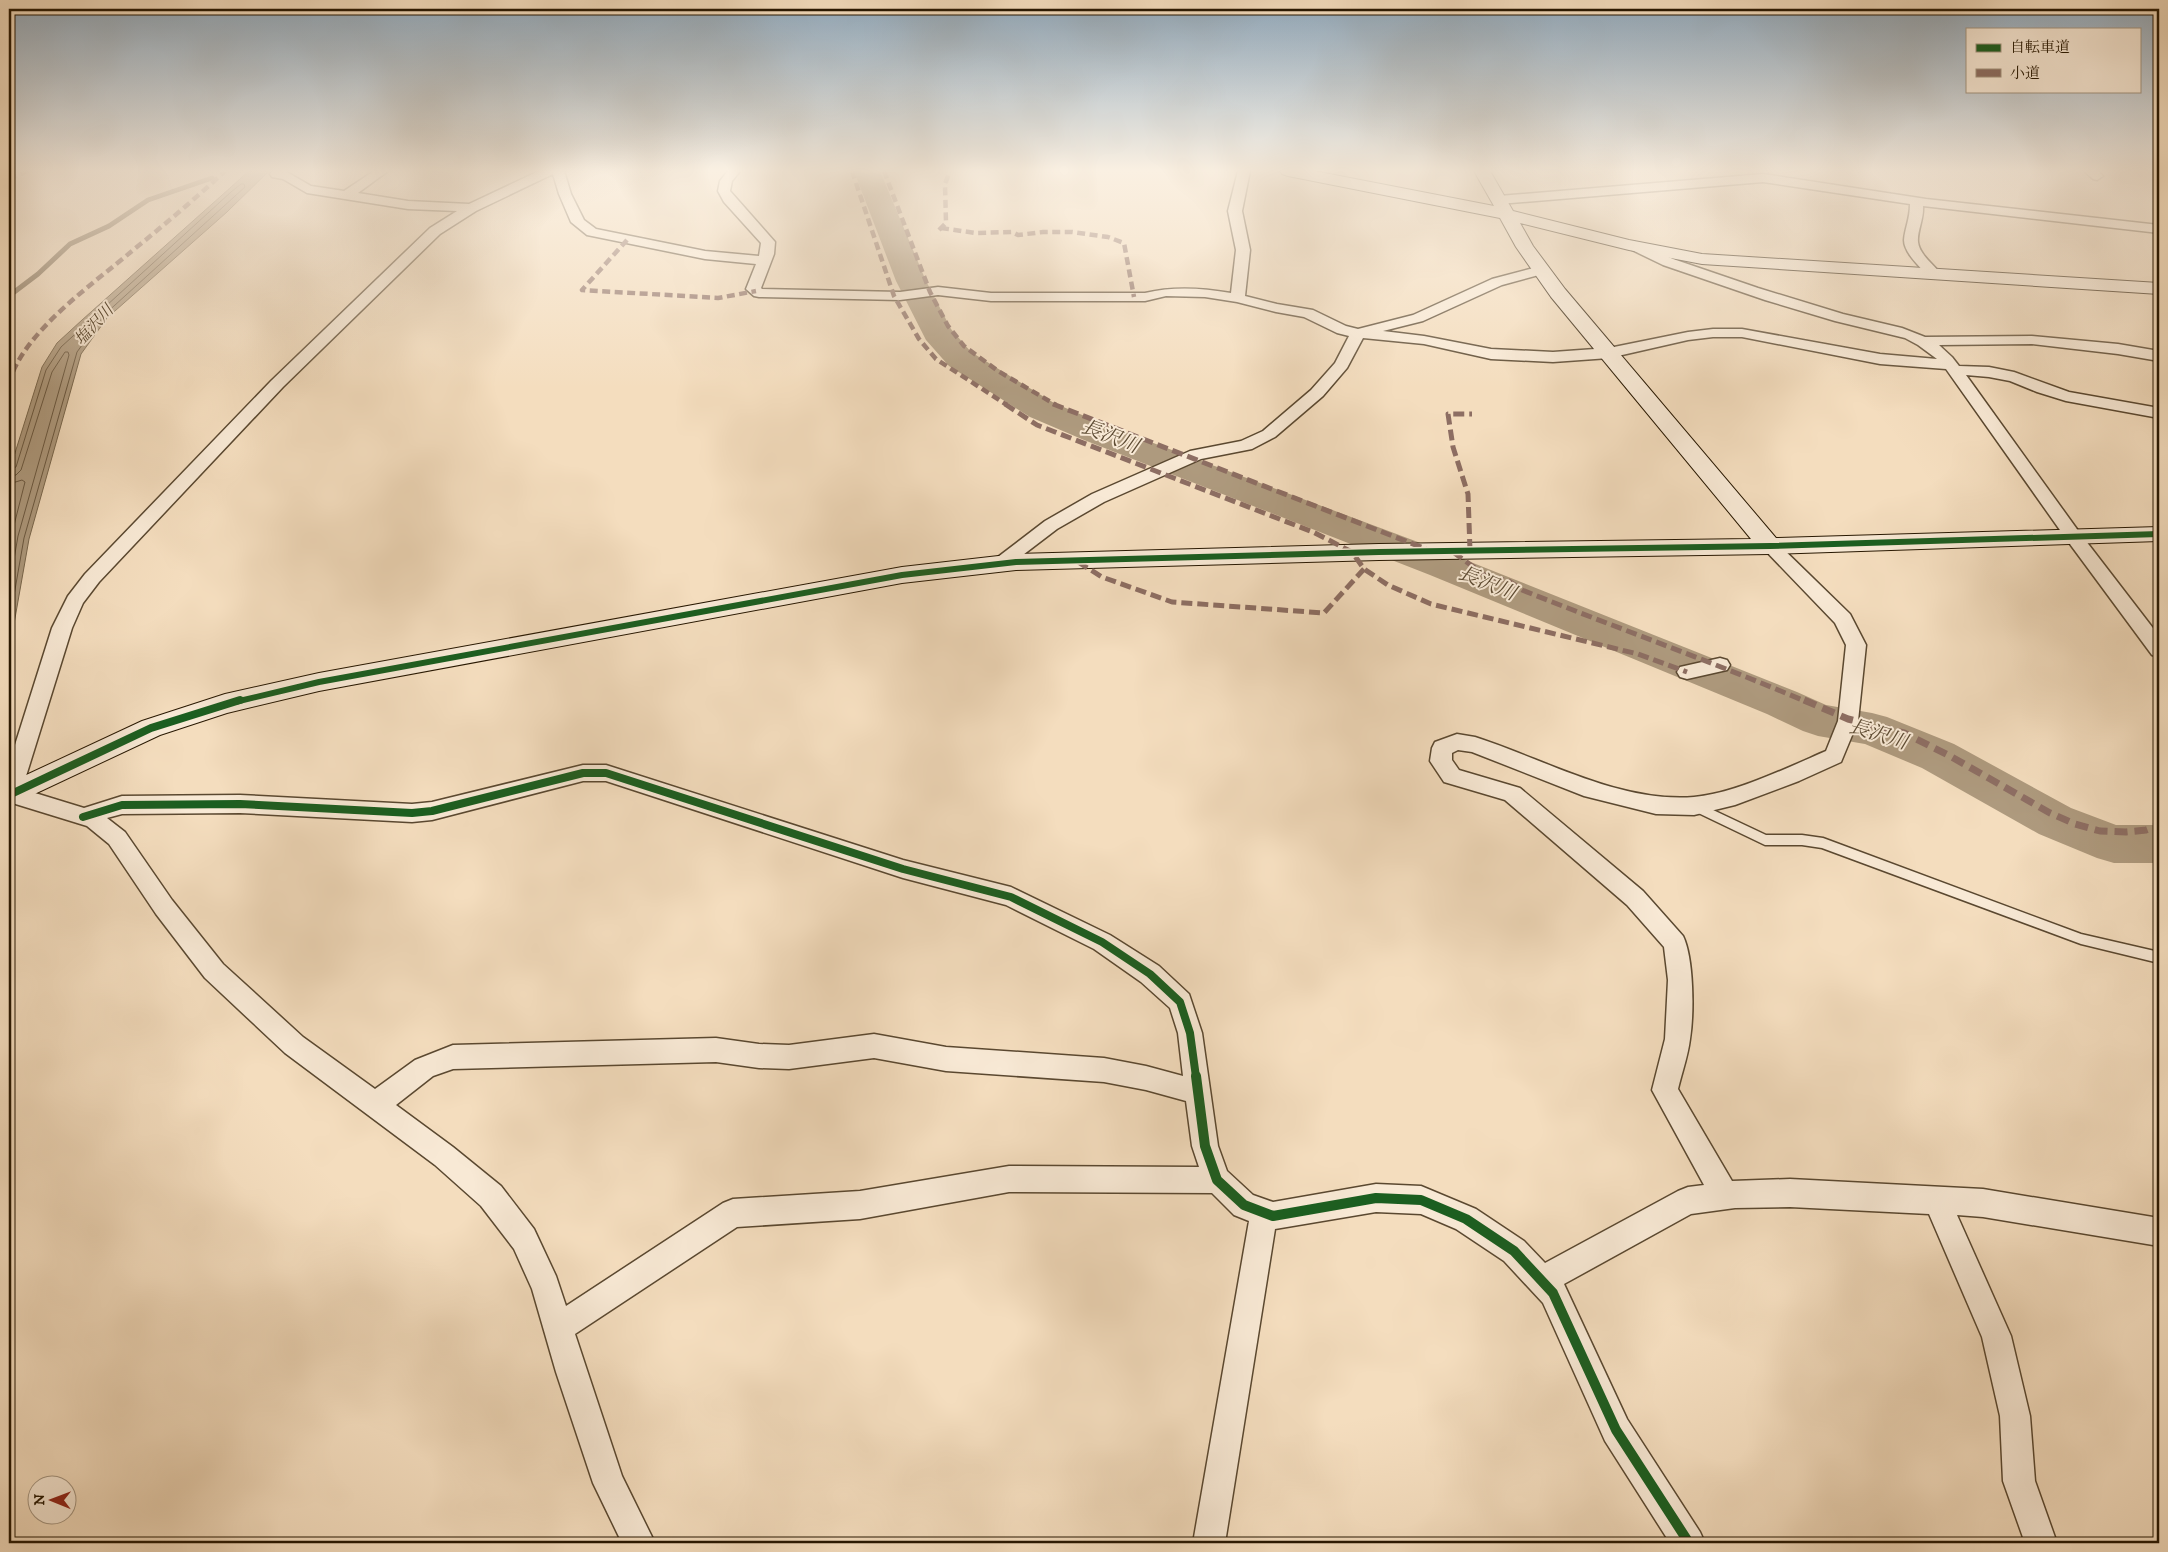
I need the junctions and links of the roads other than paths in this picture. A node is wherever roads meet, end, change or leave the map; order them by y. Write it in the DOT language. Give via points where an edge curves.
graph roads {
  1 [pos="422,243"];
  2 [pos="648,243"];
  3 [pos="768,243"];
  4 [pos="1242,243"];
  5 [pos="1523,243"];
  6 [pos="1627,243"];
  7 [pos="1912,243"];
  8 [pos="1636,246"];
  9 [pos="764,261"];
  10 [pos="1541,270"];
  11 [pos="1934,274"];
  12 [pos="2159,288"];
  13 [pos="1238,298"];
  14 [pos="1358,334"];
  15 [pos="1924,340"];
  16 [pos="1609,353"];
  17 [pos="2159,356"];
  18 [pos="1952,367"];
  19 [pos="2159,413"];
  20 [pos="2159,534"];
  21 [pos="2072,536"];
  22 [pos="1770,546"];
  23 [pos="1000,564"];
  24 [pos="2159,650"];
  25 [pos="1720,666"];
  26 [pos="1687,672"];
  27 [pos="9,795"];
  28 [pos="1694,806"];
  29 [pos="83,817"];
  30 [pos="2159,958"];
  31 [pos="1199,1093"];
  32 [pos="374,1105"];
  33 [pos="1217,1180"];
  34 [pos="1725,1195"];
  35 [pos="1937,1201"];
  36 [pos="1264,1213"];
  37 [pos="2159,1232"];
  38 [pos="1542,1281"];
  39 [pos="558,1328"];
  40 [pos="639,1543"];
  41 [pos="1209,1543"];
  42 [pos="1688,1543"];
  43 [pos="2041,1543"];
  1 -- 27 [label="street" via="277,384 75,600 62,628"];
  2 -- 9 [label="street" via="705,255"];
  3 -- 9 [label="street"];
  4 -- 13 [label="street"];
  5 -- 10 [label="street"];
  6 -- 8 [label="street"];
  7 -- 11 [label="street"];
  8 -- 11 [label="street" via="1702,259"];
  8 -- 15 [label="street" via="1651,255 1744,289"];
  9 -- 13 [label="street" via="753,289 759,294 900,296 938,292 991,297 1145,297 1166,292"];
  10 -- 14 [label="street" via="1497,282 1418,318"];
  10 -- 16 [label="street"];
  11 -- 12 [label="street"];
  13 -- 14 [label="street" via="1308,313 1342,330"];
  14 -- 16 [label="street" via="1424,340 1491,354 1553,357"];
  14 -- 23 [label="street" via="1342,365 1317,394 1269,434 1246,445 1189,458 1098,498 1051,525"];
  15 -- 17 [label="street" via="2032,340"];
  15 -- 18 [label="street" via="1937,349"];
  16 -- 18 [label="street" via="1688,336 1742,332 1880,359"];
  16 -- 22 [label="street"];
  18 -- 19 [label="street" via="2006,375 2066,396"];
  18 -- 21 [label="street"];
  20 -- 21 [label="street"];
  21 -- 22 [label="street"];
  21 -- 24 [label="street"];
  22 -- 23 [label="street" via="1379,552"];
  22 -- 28 [label="street" via="1843,619 1856,645 1846,728 1834,756 1727,799"];
  23 -- 27 [label="street" via="902,576 319,682 225,704 151,728"];
  25 -- 26 [label="street"];
  27 -- 29 [label="street"];
  28 -- 30 [label="lane" via="1765,840 1823,843 2082,938"];
  28 -- 34 [label="street" via="1656,805 1584,788 1475,746 1457,742 1442,748 1441,761 1452,776 1512,794 1634,898 1675,942 1680,980 1678,1039 1665,1090"];
  29 -- 31 [label="street" via="122,805 240,804 432,812 582,773 606,773 903,869 1011,897 1102,942 1150,974 1180,1002 1190,1033"];
  29 -- 32 [label="street" via="94,820 117,838 164,907 214,971 294,1045"];
  31 -- 32 [label="street" via="1104,1070 946,1058 874,1046 789,1057 716,1050 453,1057 424,1068"];
  31 -- 33 [label="street" via="1205,1146"];
  32 -- 39 [label="street" via="492,1196 524,1239 546,1286"];
  33 -- 36 [label="street" via="1244,1205"];
  33 -- 39 [label="street" via="1010,1179 860,1205 733,1213"];
  34 -- 35 [label="street" via="1790,1193"];
  34 -- 38 [label="street" via="1688,1201"];
  35 -- 37 [label="street" via="1983,1203"];
  35 -- 43 [label="street" via="1996,1336 2015,1416 2019,1481"];
  36 -- 38 [label="street" via="1273,1216 1376,1198 1421,1200 1466,1220 1514,1251"];
  36 -- 41 [label="street"];
  38 -- 42 [label="street" via="1553,1294 1616,1430"];
  39 -- 40 [label="street" via="609,1483"];
}
